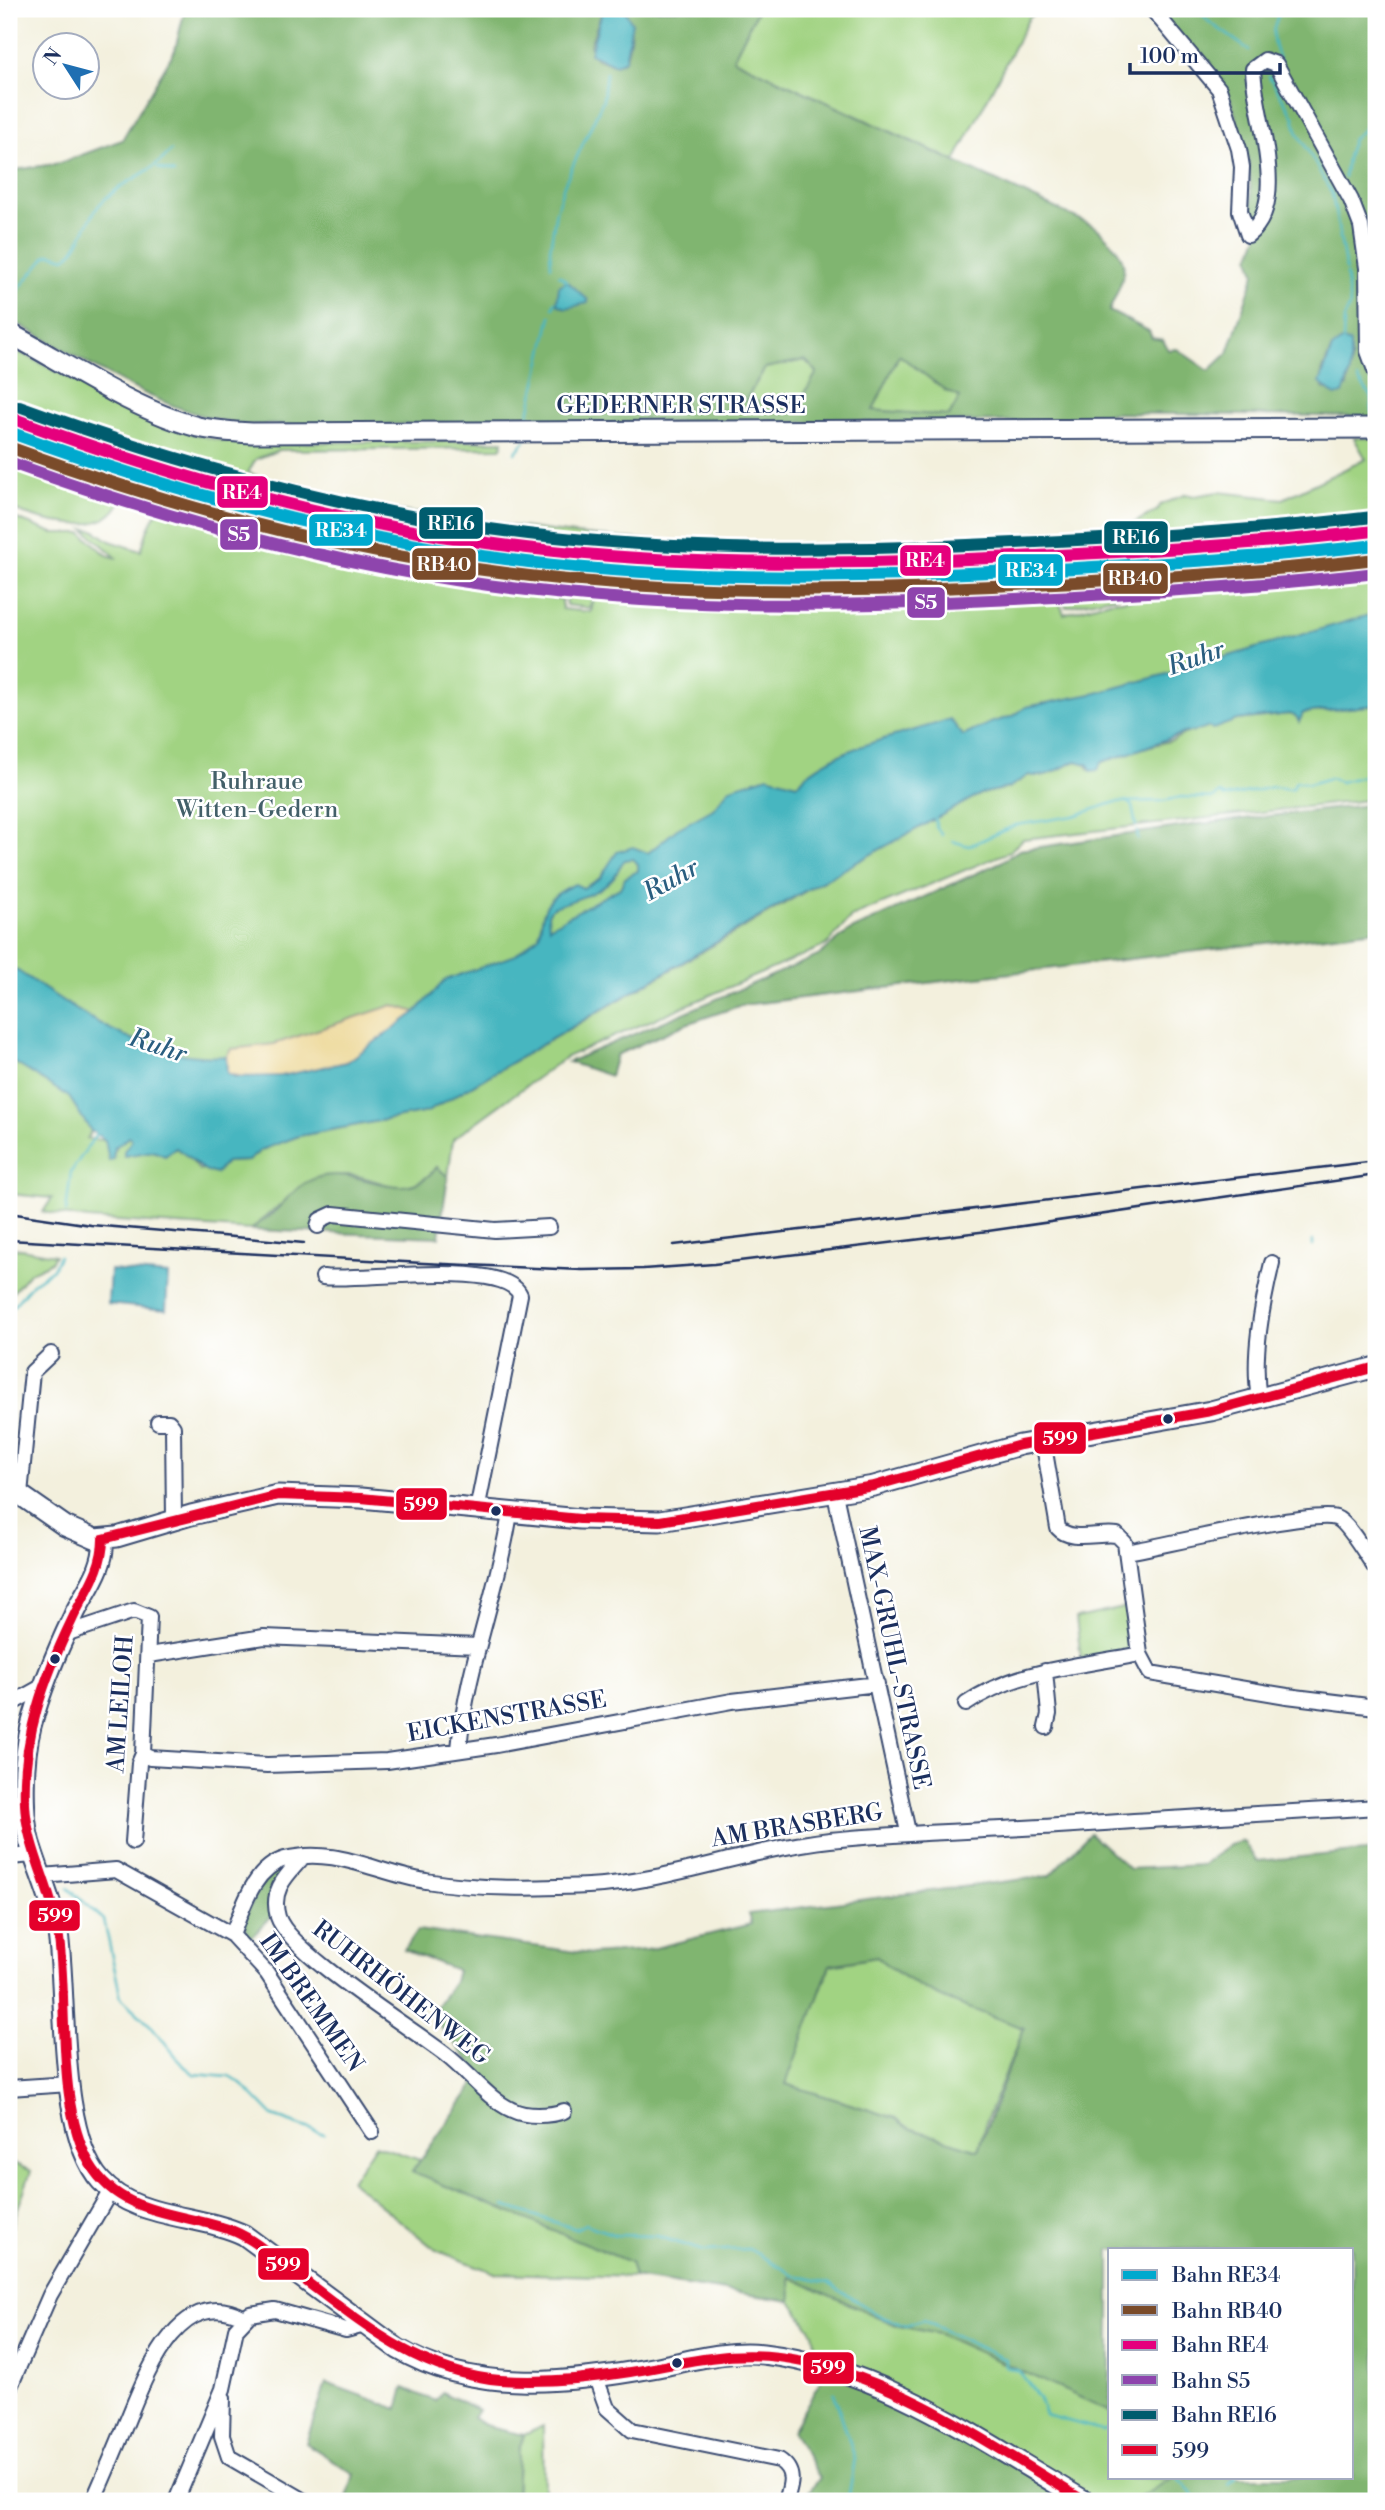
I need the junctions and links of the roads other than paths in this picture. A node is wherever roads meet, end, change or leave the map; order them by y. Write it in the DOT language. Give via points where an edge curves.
graph roads {
  1 [pos="1152,9"];
  2 [pos="9,333"];
  3 [pos="1376,373"];
  4 [pos="1376,428"];
  5 [pos="318,1226"];
  6 [pos="549,1227"];
  7 [pos="1272,1263"];
  8 [pos="323,1278"];
  9 [pos="51,1354"];
  10 [pos="1376,1367"];
  11 [pos="1259,1399"];
  12 [pos="158,1422"];
  13 [pos="1042,1440"];
  14 [pos="14,1490"];
  15 [pos="835,1494"];
  16 [pos="477,1510"];
  17 [pos="510,1513"];
  18 [pos="174,1520"];
  19 [pos="103,1539"];
  20 [pos="1127,1552"];
  21 [pos="1376,1569"];
  22 [pos="65,1634"];
  23 [pos="478,1646"];
  24 [pos="1140,1654"];
  25 [pos="149,1655"];
  26 [pos="1045,1671"];
  27 [pos="877,1684"];
  28 [pos="43,1686"];
  29 [pos="966,1704"];
  30 [pos="9,1705"];
  31 [pos="1376,1707"];
  32 [pos="1046,1727"];
  33 [pos="459,1749"];
  34 [pos="143,1754"];
  35 [pos="1376,1807"];
  36 [pos="908,1832"];
  37 [pos="134,1842"];
  38 [pos="34,1855"];
  39 [pos="9,1857"];
  40 [pos="303,1857"];
  41 [pos="43,1876"];
  42 [pos="232,1935"];
  43 [pos="70,2084"];
  44 [pos="9,2088"];
  45 [pos="564,2111"];
  46 [pos="372,2132"];
  47 [pos="111,2190"];
  48 [pos="245,2318"];
  49 [pos="365,2325"];
  50 [pos="596,2378"];
  51 [pos="9,2389"];
  52 [pos="223,2389"];
  53 [pos="286,2496"];
  54 [pos="93,2501"];
  55 [pos="176,2501"];
  56 [pos="305,2501"];
  57 [pos="786,2501"];
  58 [pos="1085,2501"];
  1 -- 3 [label="street" via="1219,89 1239,149 1240,211 1248,235 1261,217 1269,188 1269,155 1254,69 1265,60 1276,64 1361,226 1367,268 1368,351"];
  2 -- 4 [label="main road, GEDERNER STRASSE" via="181,422 252,433"];
  5 -- 6 [label="street" via="333,1214 495,1230"];
  7 -- 11 [label="street" via="1264,1296"];
  8 -- 16 [label="street" via="425,1273 497,1279 517,1290 514,1330"];
  9 -- 14 [label="street" via="32,1372"];
  10 -- 11 [label="main road"];
  11 -- 13 [label="main road"];
  12 -- 18 [label="street" via="173,1427"];
  13 -- 15 [label="main road"];
  13 -- 20 [label="street" via="1058,1528 1072,1535 1117,1535"];
  14 -- 19 [label="main road" via="74,1532"];
  15 -- 17 [label="main road" via="660,1521"];
  15 -- 27 [label="street, MAX-GRUHL-STRASSE"];
  16 -- 17 [label="main road"];
  16 -- 18 [label="main road" via="278,1495"];
  17 -- 23 [label="street"];
  18 -- 19 [label="main road"];
  19 -- 22 [label="main road" via="102,1557"];
  20 -- 21 [label="street" via="1329,1517 1341,1520"];
  20 -- 24 [label="street"];
  22 -- 25 [label="street, AM LEILOH" via="138,1611 149,1617"];
  22 -- 28 [label="main road"];
  23 -- 25 [label="street" via="264,1637"];
  23 -- 33 [label="street"];
  24 -- 26 [label="street"];
  24 -- 31 [label="street" via="1148,1671 1156,1676"];
  25 -- 34 [label="street, AM LEILOH"];
  26 -- 29 [label="street" via="987,1689"];
  26 -- 32 [label="street"];
  27 -- 33 [label="street, EICKENSTRASSE" via="732,1701"];
  27 -- 36 [label="street, MAX-GRUHL-STRASSE"];
  28 -- 30 [label="street"];
  28 -- 38 [label="main road" via="27,1753 27,1828"];
  33 -- 34 [label="street, EICKENSTRASSE" via="387,1761 319,1765 150,1758"];
  34 -- 37 [label="street, AM LEILOH"];
  35 -- 36 [label="street, AM BRASBERG"];
  36 -- 40 [label="street, AM BRASBERG" via="785,1846 593,1886 429,1882 353,1860"];
  38 -- 39 [label="street"];
  38 -- 41 [label="main road"];
  40 -- 42 [label="street, AM BRASBERG" via="281,1860 258,1878"];
  40 -- 45 [label="street, RUHRHÖHENWEG" via="277,1889 276,1908 282,1926 316,1960 429,2042 508,2108 532,2114"];
  41 -- 42 [label="street, IM BREMMEN" via="116,1870"];
  41 -- 43 [label="main road" via="58,1936"];
  42 -- 46 [label="street, IM BREMMEN" via="271,1979"];
  43 -- 44 [label="street"];
  43 -- 47 [label="main road" via="85,2156"];
  47 -- 49 [label="main road" via="130,2201 244,2235"];
  47 -- 51 [label="street" via="50,2295"];
  48 -- 49 [label="street" via="263,2310 288,2312 346,2330"];
  48 -- 52 [label="street" via="236,2329"];
  48 -- 54 [label="street" via="223,2309 212,2310 186,2323 161,2347"];
  49 -- 50 [label="main road" via="408,2355 453,2373 528,2381"];
  50 -- 57 [label="street" via="607,2408 632,2430 786,2464 792,2477"];
  50 -- 58 [label="main road" via="743,2353 786,2358 901,2395"];
  52 -- 53 [label="street" via="222,2436 227,2453"];
  52 -- 55 [label="street"];
  53 -- 56 [label="street"];
}
